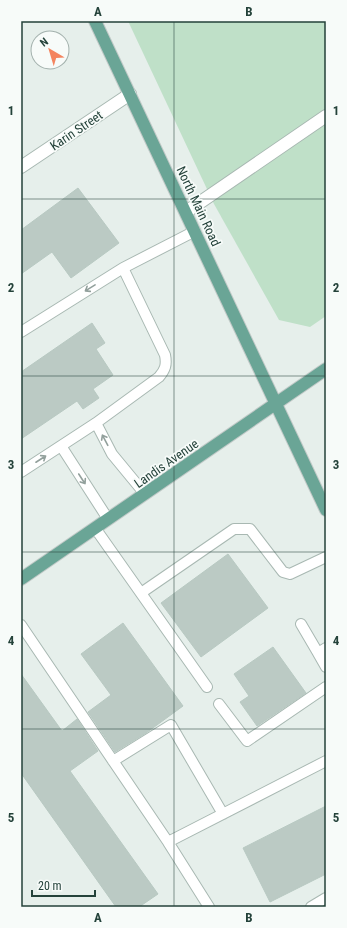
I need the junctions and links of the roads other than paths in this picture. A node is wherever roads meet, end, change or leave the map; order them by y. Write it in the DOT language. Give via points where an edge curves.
graph roads {
  1 [pos="96,21"];
  2 [pos="130,94"];
  3 [pos="326,116"];
  4 [pos="21,167"];
  5 [pos="186,212"];
  6 [pos="195,231"];
  7 [pos="122,268"];
  8 [pos="21,332"];
  9 [pos="326,369"];
  10 [pos="277,403"];
  11 [pos="96,423"];
  12 [pos="61,446"];
  13 [pos="21,472"];
  14 [pos="145,494"];
  15 [pos="326,510"];
  16 [pos="108,519"];
  17 [pos="95,528"];
  18 [pos="326,557"];
  19 [pos="21,579"];
  20 [pos="141,593"];
  21 [pos="301,624"];
  22 [pos="21,625"];
  23 [pos="322,651"];
  24 [pos="326,667"];
  25 [pos="207,687"];
  26 [pos="326,687"];
  27 [pos="219,704"];
  28 [pos="113,761"];
  29 [pos="326,761"];
  30 [pos="223,814"];
  31 [pos="168,842"];
  32 [pos="326,898"];
  33 [pos="209,907"];
  34 [pos="310,907"];
  1 -- 2 [label="main road, North Main Road"];
  2 -- 4 [label="street, Karin Street"];
  2 -- 5 [label="main road, North Main Road"];
  3 -- 5 [label="street"];
  5 -- 6 [label="main road, North Main Road"];
  6 -- 7 [label="lane"];
  6 -- 10 [label="main road, North Main Road"];
  7 -- 8 [label="lane, one-way"];
  7 -- 11 [label="lane" via="166,362 159,377"];
  9 -- 10 [label="main road, Landis Avenue"];
  10 -- 14 [label="main road, Landis Avenue"];
  10 -- 15 [label="main road, North Main Road"];
  11 -- 12 [label="lane"];
  14 -- 11 [label="lane, one-way" via="112,454"];
  13 -- 12 [label="lane, one-way"];
  12 -- 16 [label="lane, one-way"];
  14 -- 16 [label="main road, Landis Avenue"];
  16 -- 17 [label="main road, Landis Avenue"];
  17 -- 19 [label="main road, Landis Avenue"];
  17 -- 20 [label="lane"];
  18 -- 20 [label="lane" via="290,574 283,572 250,529 234,528"];
  20 -- 25 [label="lane"];
  21 -- 23 [label="lane"];
  22 -- 28 [label="lane"];
  23 -- 24 [label="lane"];
  26 -- 27 [label="lane" via="247,741"];
  28 -- 30 [label="lane" via="171,725"];
  28 -- 31 [label="lane"];
  29 -- 30 [label="lane"];
  30 -- 31 [label="lane"];
  31 -- 33 [label="lane"];
  32 -- 34 [label="lane"];
}
